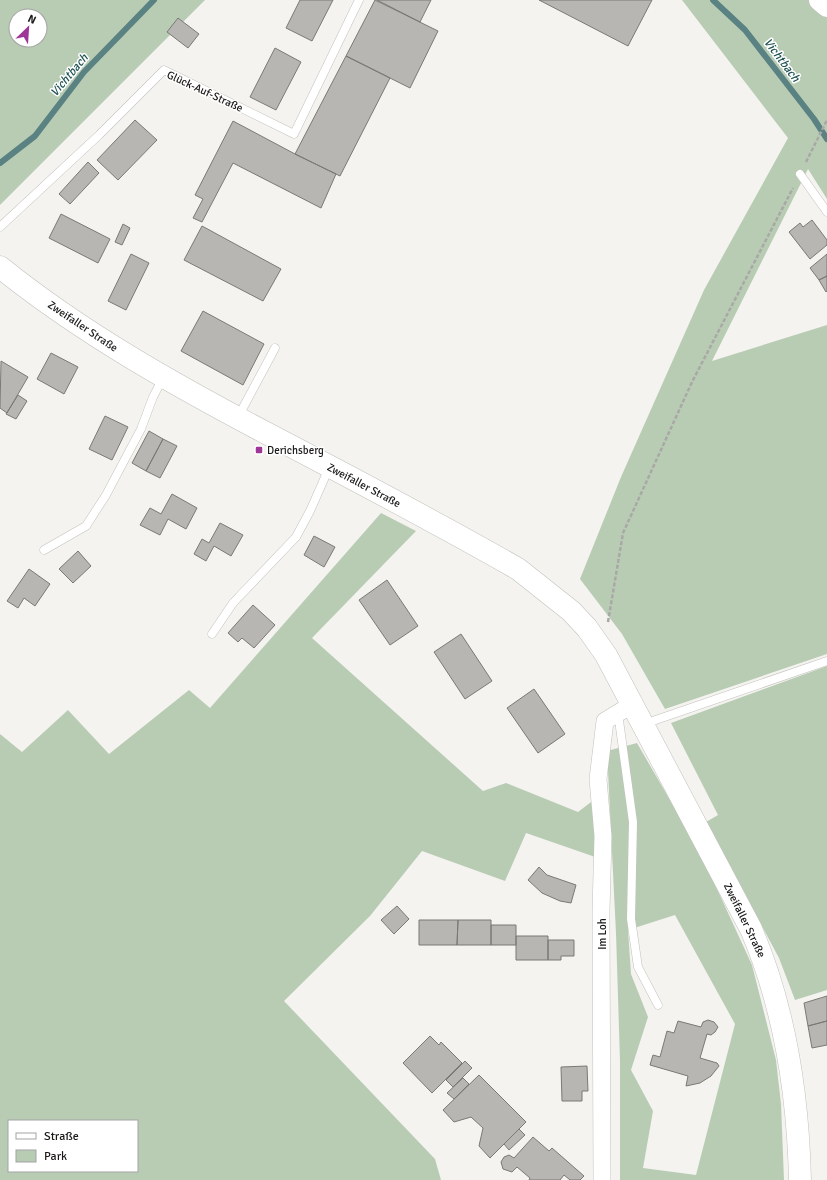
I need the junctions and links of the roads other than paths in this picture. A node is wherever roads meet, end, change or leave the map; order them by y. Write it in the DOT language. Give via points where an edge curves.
graph roads {
  1 [pos="359,0"];
  2 [pos="820,0"];
  3 [pos="827,6"];
  4 [pos="800,174"];
  5 [pos="827,212"];
  6 [pos="0,227"];
  7 [pos="0,267"];
  8 [pos="274,348"];
  9 [pos="164,377"];
  10 [pos="238,418"];
  11 [pos="330,467"];
  12 [pos="44,550"];
  13 [pos="212,634"];
  14 [pos="827,661"];
  15 [pos="626,708"];
  16 [pos="644,724"];
  17 [pos="658,1005"];
  18 [pos="602,1180"];
  19 [pos="800,1180"];
  1 -- 6 [label="lane, Glück-Auf-Straße" via="294,134 164,70 99,135"];
  2 -- 3 [label="main road"];
  4 -- 5 [label="lane"];
  7 -- 9 [label="main road, Zweifaller Straße" via="73,321"];
  8 -- 10 [label="lane"];
  9 -- 10 [label="main road, Zweifaller Straße"];
  9 -- 12 [label="lane" via="106,495 86,526"];
  10 -- 11 [label="main road, Zweifaller Straße"];
  11 -- 13 [label="lane" via="296,537 233,603"];
  11 -- 15 [label="main road, Zweifaller Straße" via="518,569 571,611 606,655"];
  14 -- 16 [label="lane"];
  15 -- 16 [label="main road, Zweifaller Straße"];
  15 -- 17 [label="lane" via="633,822 631,919 638,967"];
  15 -- 18 [label="street, Im Loh" via="605,721 598,779 603,836"];
  16 -- 19 [label="main road, Zweifaller Straße" via="751,929 765,962 789,1057 800,1149"];
}
